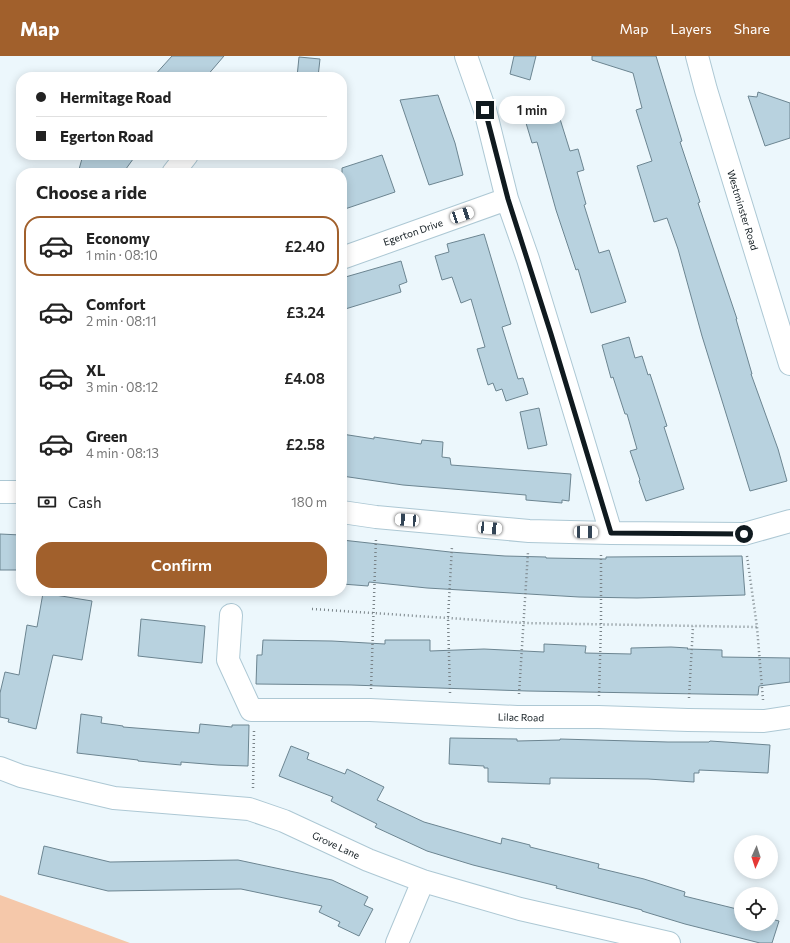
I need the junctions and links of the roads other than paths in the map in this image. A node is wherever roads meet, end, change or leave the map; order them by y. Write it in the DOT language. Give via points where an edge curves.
graph roads {
  1 [pos="466,56"];
  2 [pos="697,56"];
  3 [pos="184,160"];
  4 [pos="177,168"];
  5 [pos="508,199"];
  6 [pos="347,256"];
  7 [pos="790,364"];
  8 [pos="0,492"];
  9 [pos="16,492"];
  10 [pos="347,513"];
  11 [pos="790,521"];
  12 [pos="606,533"];
  13 [pos="230,615"];
  14 [pos="790,717"];
  15 [pos="0,768"];
  16 [pos="423,881"];
  17 [pos="397,943"];
  18 [pos="669,943"];
  1 -- 5 [label="street" via="485,110"];
  2 -- 7 [label="street, Westminster Road"];
  3 -- 4 [label="street"];
  5 -- 6 [label="street, Egerton Drive"];
  5 -- 12 [label="street" via="551,334"];
  8 -- 9 [label="street"];
  10 -- 12 [label="street" via="529,531"];
  11 -- 12 [label="street" via="744,534"];
  13 -- 14 [label="street, Lilac Road" via="228,660 253,710 370,710 517,717 764,721"];
  15 -- 16 [label="street, Grove Lane" via="21,776 114,798 253,810"];
  16 -- 17 [label="street"];
  16 -- 18 [label="street, Grove Lane" via="520,909"];
}
